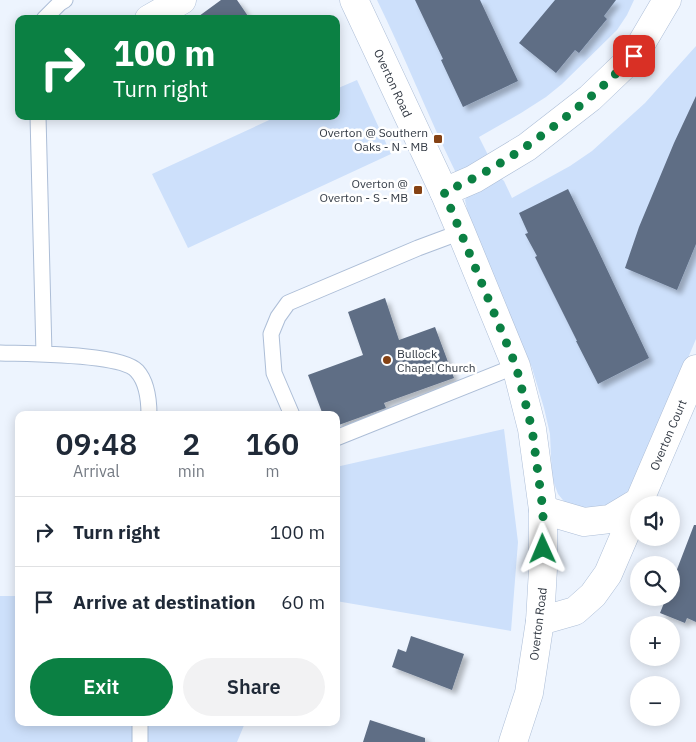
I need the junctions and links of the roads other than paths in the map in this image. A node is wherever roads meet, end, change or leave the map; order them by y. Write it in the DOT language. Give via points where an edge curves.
graph roads {
  1 [pos="65,0"];
  2 [pos="182,0"];
  3 [pos="354,0"];
  4 [pos="667,0"];
  5 [pos="48,15"];
  6 [pos="156,15"];
  7 [pos="38,120"];
  8 [pos="444,192"];
  9 [pos="461,232"];
  10 [pos="0,353"];
  11 [pos="44,354"];
  12 [pos="516,366"];
  13 [pos="696,369"];
  14 [pos="149,411"];
  15 [pos="290,411"];
  16 [pos="340,436"];
  17 [pos="642,496"];
  18 [pos="630,507"];
  19 [pos="543,510"];
  20 [pos="630,524"];
  21 [pos="540,622"];
  22 [pos="140,726"];
  23 [pos="140,742"];
  24 [pos="513,742"];
  1 -- 5 [label="lane"];
  2 -- 6 [label="street"];
  3 -- 8 [label="street, Overton Road"];
  4 -- 8 [label="street" via="634,56 590,98 527,147 474,179"];
  7 -- 11 [label="lane"];
  8 -- 9 [label="street, Overton Road"];
  9 -- 12 [label="street, Overton Road"];
  9 -- 15 [label="lane" via="288,303 271,334 274,374"];
  10 -- 11 [label="lane"];
  11 -- 14 [label="lane" via="102,358 126,364 137,371 145,385"];
  12 -- 16 [label="lane"];
  12 -- 19 [label="street, Overton Road" via="532,429"];
  13 -- 17 [label="street, Overton Court"];
  18 -- 19 [label="street" via="610,519 584,522"];
  19 -- 21 [label="street, Overton Road" via="544,569"];
  20 -- 21 [label="street, Overton Court" via="608,574 594,595 575,611"];
  21 -- 24 [label="street, Overton Road" via="529,693"];
  22 -- 23 [label="lane"];
}
